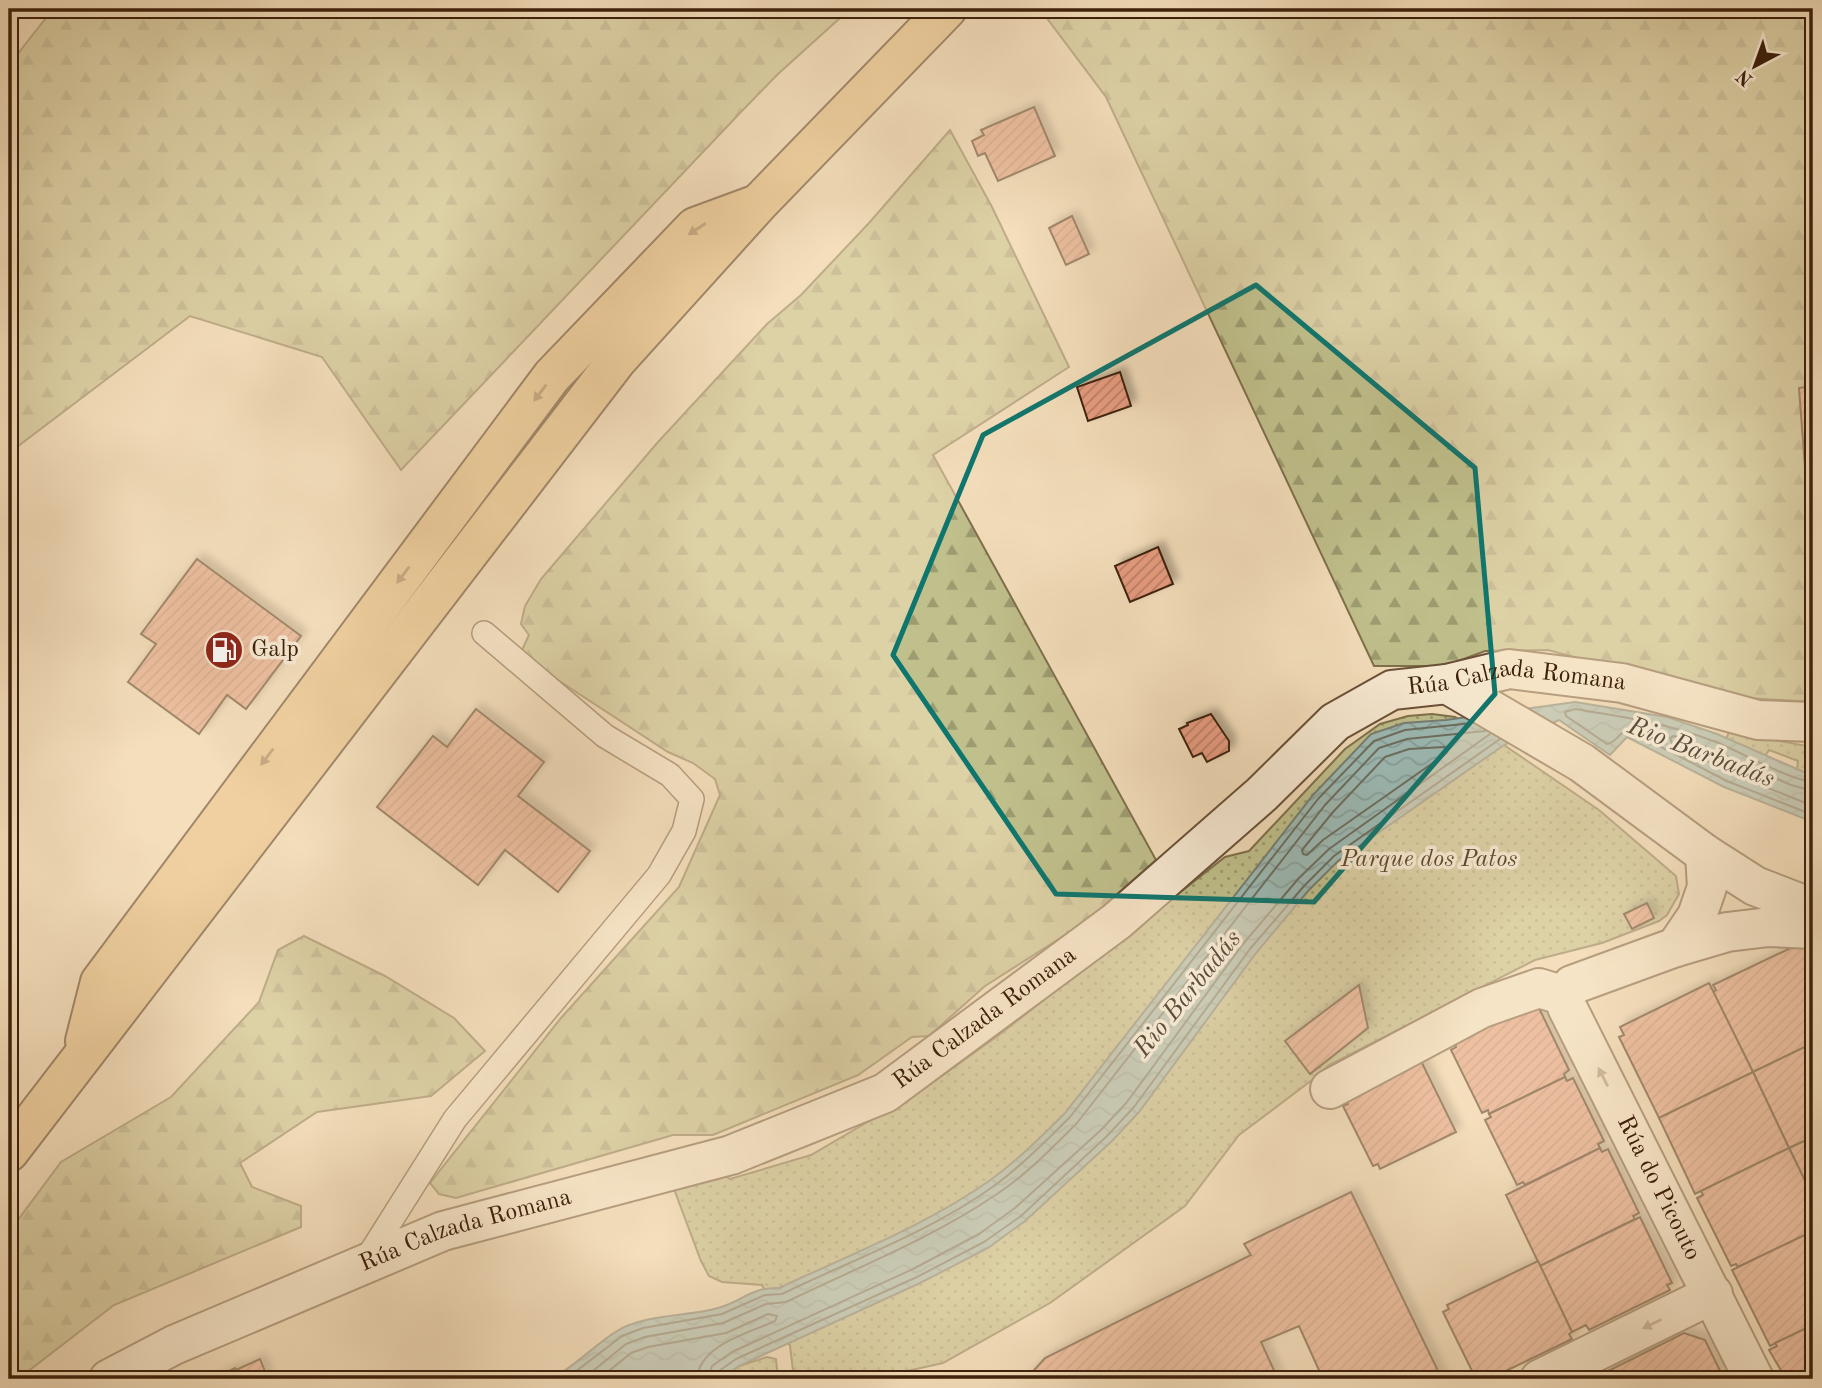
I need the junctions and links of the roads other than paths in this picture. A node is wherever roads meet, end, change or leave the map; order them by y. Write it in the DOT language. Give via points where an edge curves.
graph roads {
  1 [pos="947,9"];
  2 [pos="484,633"];
  3 [pos="1447,684"];
  4 [pos="1813,722"];
  5 [pos="1705,854"];
  6 [pos="1811,917"];
  7 [pos="1676,947"];
  8 [pos="1565,996"];
  9 [pos="1330,1089"];
  10 [pos="9,1152"];
  11 [pos="363,1264"];
  12 [pos="1713,1294"];
  13 [pos="109,1379"];
  14 [pos="1540,1379"];
  15 [pos="1754,1379"];
  1 -- 10 [label="main road" via="759,203 617,360"];
  2 -- 11 [label="lane" via="605,736 670,775 692,799 684,831 659,875 455,1119"];
  3 -- 4 [label="street, Rúa Calzada Romana" via="1509,669 1622,683 1758,720"];
  3 -- 5 [label="street" via="1582,763"];
  3 -- 11 [label="street, Rúa Calzada Romana" via="1392,690 1335,722 1262,794 1117,921 886,1093 731,1155 443,1231"];
  5 -- 6 [label="street"];
  5 -- 7 [label="street" via="1707,887 1697,916"];
  6 -- 7 [label="street" via="1727,932"];
  7 -- 8 [label="street" via="1573,985"];
  8 -- 9 [label="street" via="1539,988 1482,1007"];
  12 -- 8 [label="street, Rúa do Picouto, one-way"];
  11 -- 13 [label="street, Rúa Calzada Romana" via="174,1345"];
  12 -- 14 [label="street, one-way"];
  12 -- 15 [label="street, Rúa do Picouto"];
}
